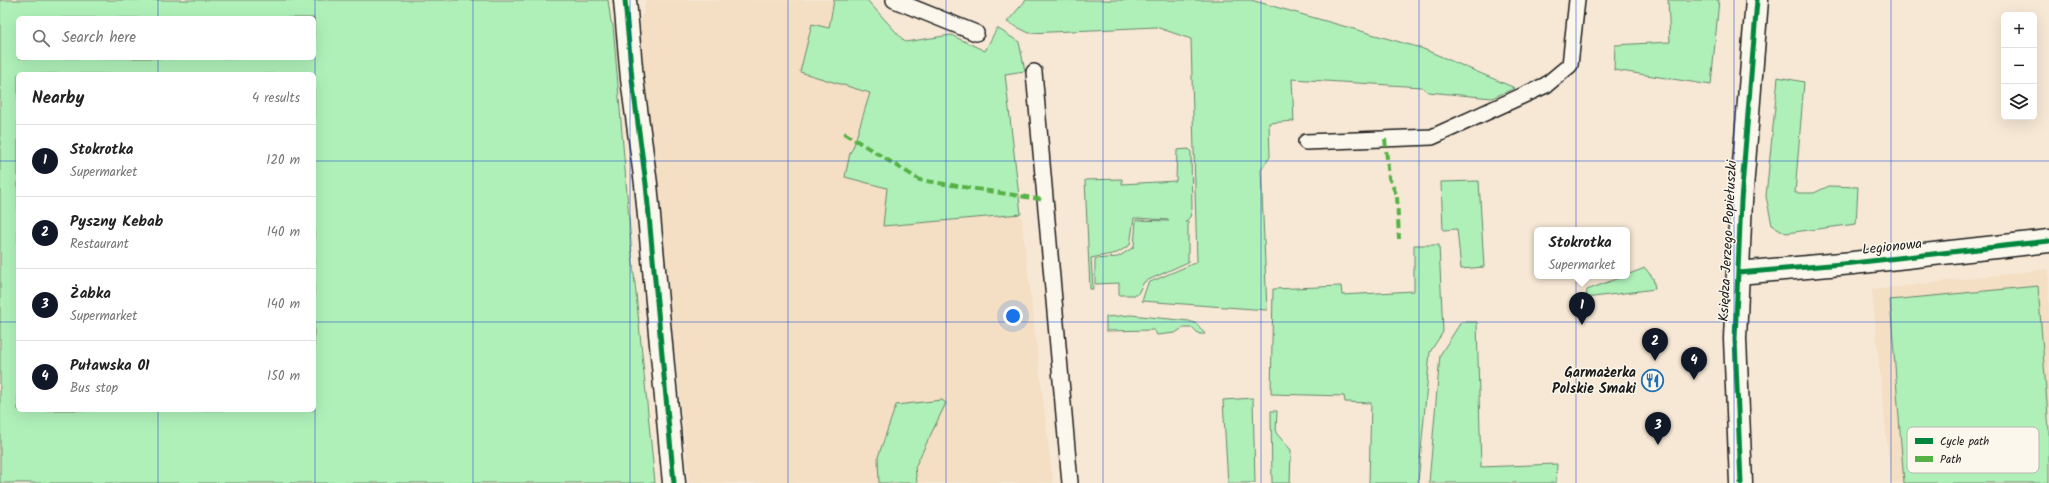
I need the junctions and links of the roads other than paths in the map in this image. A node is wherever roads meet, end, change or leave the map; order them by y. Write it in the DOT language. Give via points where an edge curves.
graph roads {
  1 [pos="625,0"];
  2 [pos="894,0"];
  3 [pos="1577,0"];
  4 [pos="1757,0"];
  5 [pos="976,34"];
  6 [pos="1034,72"];
  7 [pos="1306,142"];
  8 [pos="2049,241"];
  9 [pos="1738,273"];
  10 [pos="674,483"];
  11 [pos="1070,483"];
  12 [pos="1741,483"];
  1 -- 10 [label="street" via="632,80 646,184"];
  2 -- 5 [label="lane"];
  3 -- 7 [label="lane" via="1570,65 1546,85 1432,136"];
  4 -- 9 [label="street, Księdza Jerzego Popiełuszki"];
  6 -- 11 [label="lane"];
  8 -- 9 [label="street, Legionowa"];
  9 -- 12 [label="street, Księdza Jerzego Popiełuszki" via="1735,339"];
}
